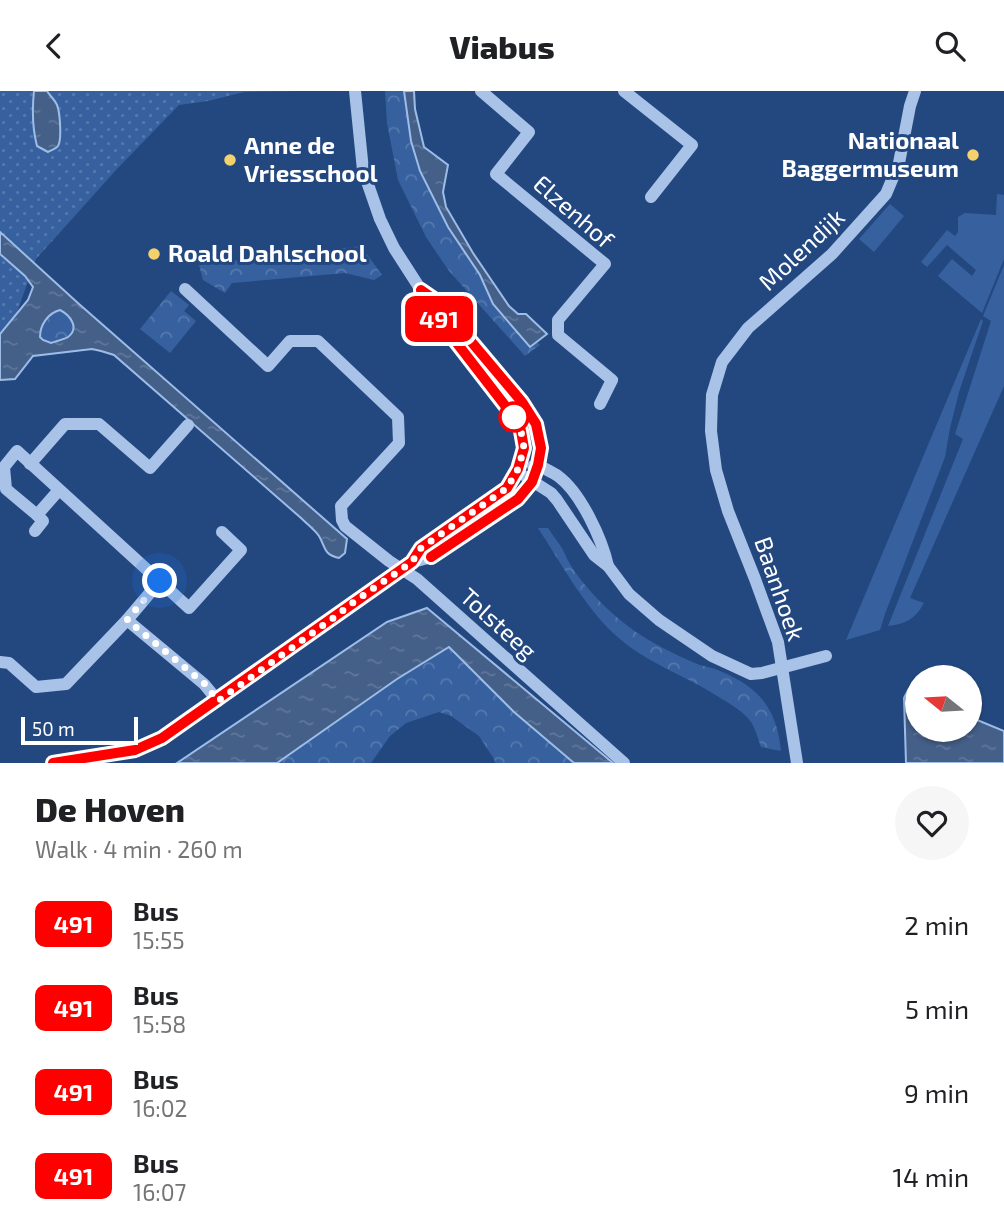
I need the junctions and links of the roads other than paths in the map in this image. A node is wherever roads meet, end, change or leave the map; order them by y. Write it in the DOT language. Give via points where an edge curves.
graph roads {
  1 [pos="355,91"];
  2 [pos="481,91"];
  3 [pos="624,91"];
  4 [pos="915,91"];
  5 [pos="651,197"];
  6 [pos="185,289"];
  7 [pos="421,290"];
  8 [pos="600,404"];
  9 [pos="188,425"];
  10 [pos="711,431"];
  11 [pos="30,464"];
  12 [pos="538,465"];
  13 [pos="518,469"];
  14 [pos="532,482"];
  15 [pos="59,490"];
  16 [pos="37,515"];
  17 [pos="34,531"];
  18 [pos="222,532"];
  19 [pos="407,566"];
  20 [pos="608,566"];
  21 [pos="160,581"];
  22 [pos="127,620"];
  23 [pos="826,656"];
  24 [pos="0,662"];
  25 [pos="782,667"];
  26 [pos="218,701"];
  27 [pos="52,763"];
  28 [pos="624,763"];
  29 [pos="797,763"];
  1 -- 7 [label="street" via="363,170 394,248"];
  2 -- 8 [label="street, Elzenhof" via="529,132 496,174 605,264 558,320 558,335 612,380"];
  3 -- 5 [label="street" via="692,145"];
  4 -- 10 [label="street, Molendijk" via="899,163 886,194 832,254 748,328 722,362 712,395"];
  6 -- 19 [label="street, Tolsteeg" via="268,366 290,341 318,341 398,417 399,443 341,506 345,526"];
  7 -- 12 [label="street" via="437,301 522,402 536,424 541,448"];
  7 -- 13 [label="street" via="429,307 517,421 524,448"];
  9 -- 11 [label="street" via="150,468 99,424 65,424"];
  10 -- 25 [label="street, Baanhoek" via="728,511 778,642"];
  11 -- 15 [label="street"];
  11 -- 16 [label="street" via="17,451 4,467 6,489"];
  12 -- 13 [label="street"];
  12 -- 14 [label="street"];
  12 -- 20 [label="street" via="558,476 577,496 604,548"];
  13 -- 14 [label="street"];
  13 -- 19 [label="street" via="507,488 421,548"];
  14 -- 19 [label="street" via="511,504 431,557"];
  14 -- 20 [label="street" via="551,493 594,555"];
  15 -- 16 [label="street"];
  15 -- 21 [label="street"];
  16 -- 17 [label="street" via="43,521"];
  18 -- 21 [label="street" via="242,550 190,608"];
  19 -- 26 [label="street"];
  19 -- 28 [label="street, Tolsteeg"];
  20 -- 25 [label="street" via="629,594 659,620 712,656 751,674"];
  21 -- 22 [label="street"];
  22 -- 24 [label="street" via="66,684 36,687 9,663"];
  22 -- 26 [label="street" via="205,684"];
  23 -- 25 [label="street"];
  25 -- 29 [label="street, Baanhoek"];
  26 -- 27 [label="street" via="135,750"];
}
